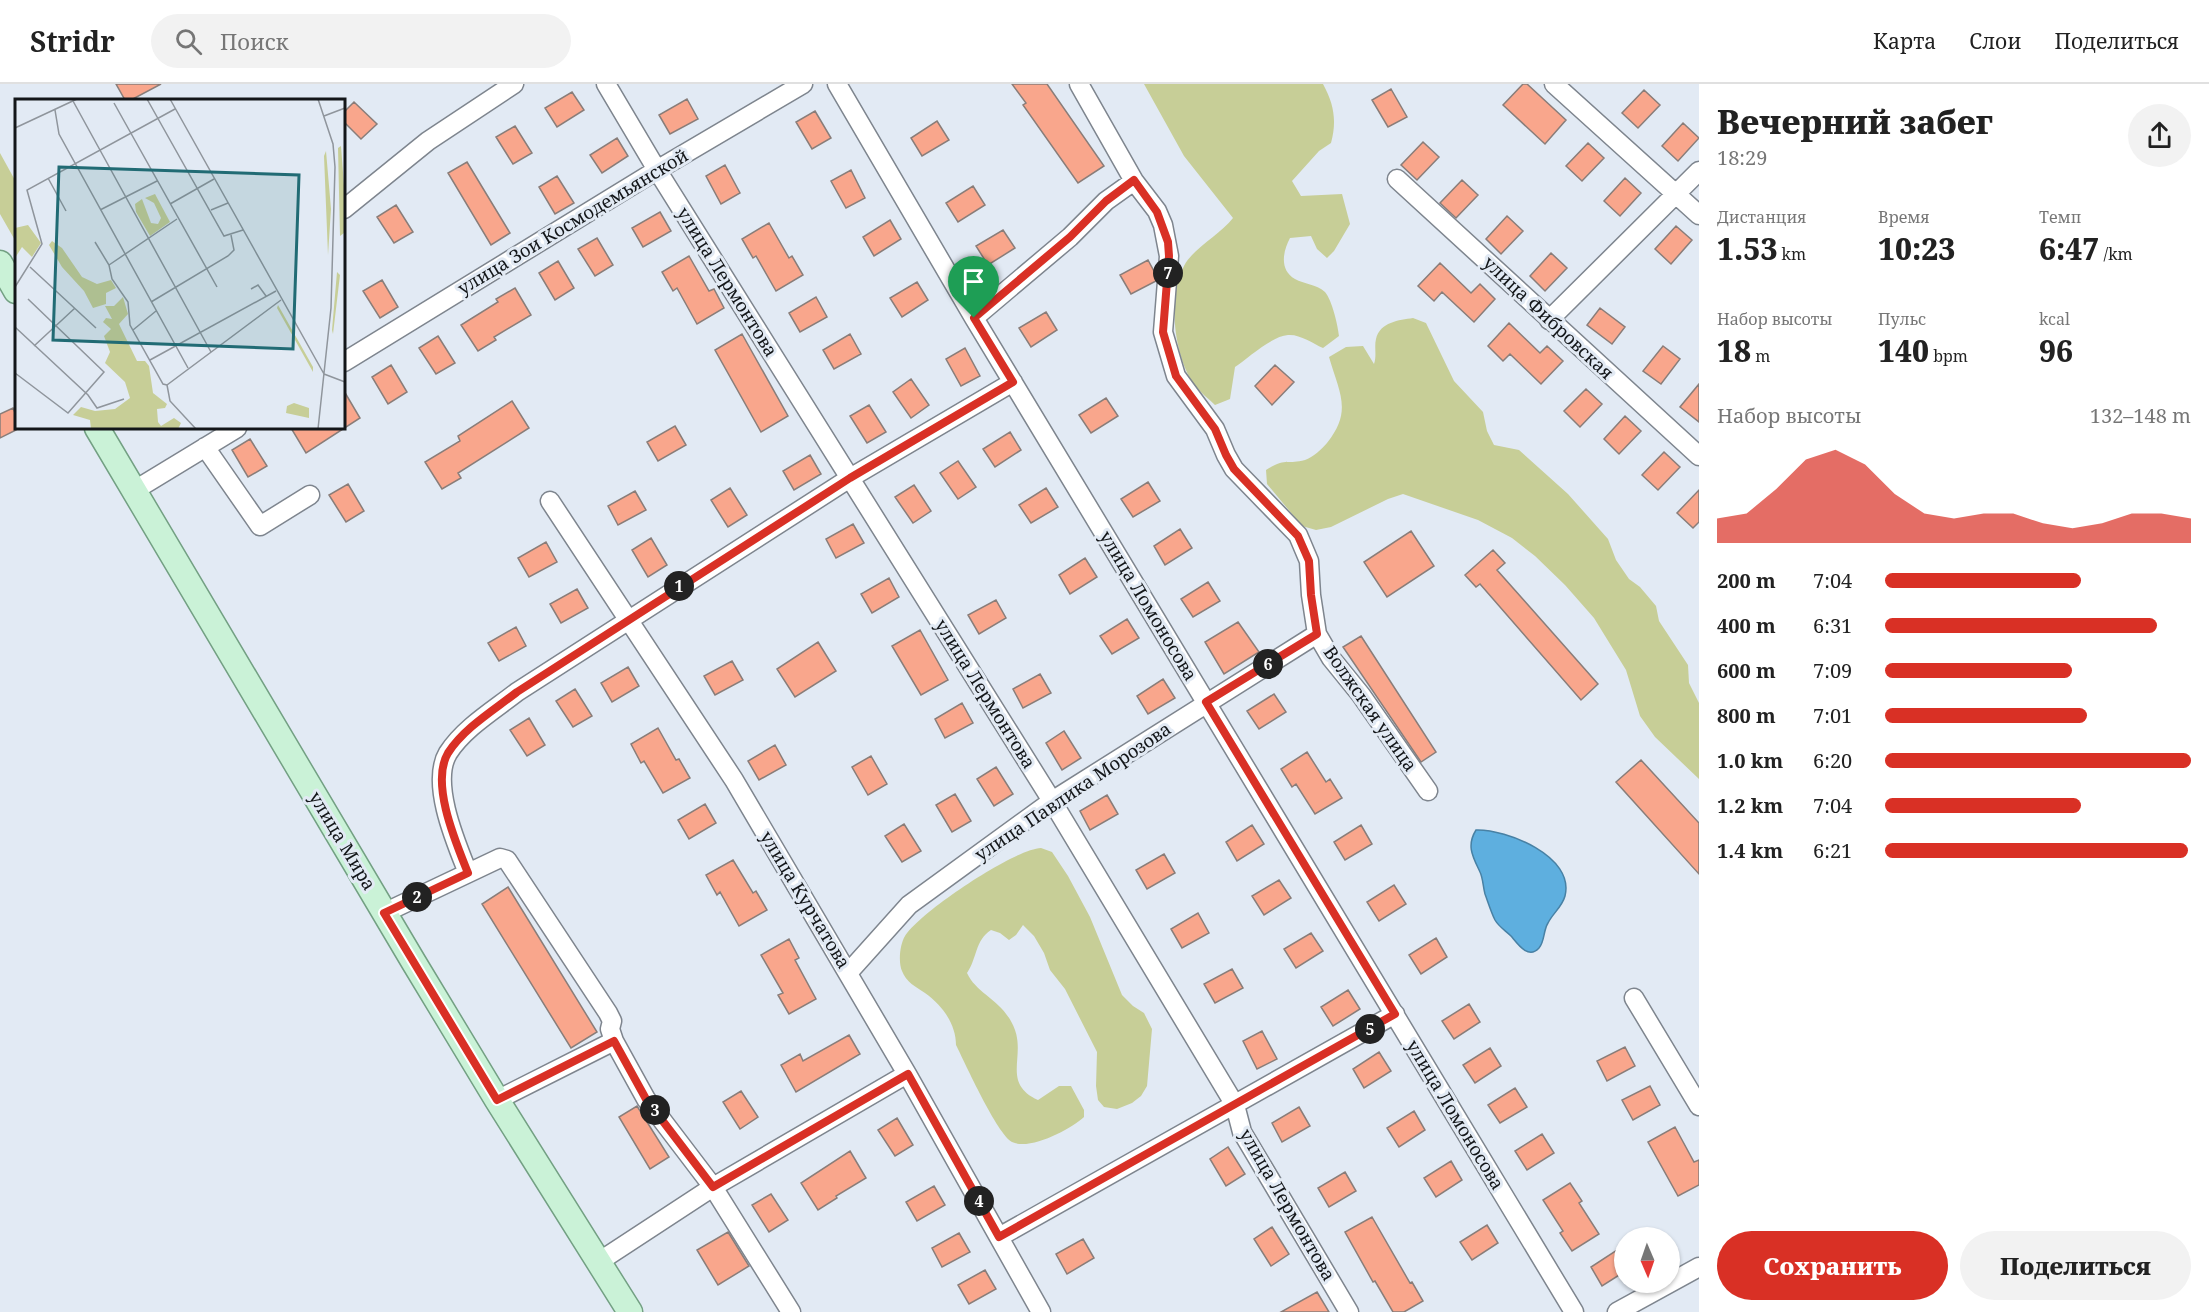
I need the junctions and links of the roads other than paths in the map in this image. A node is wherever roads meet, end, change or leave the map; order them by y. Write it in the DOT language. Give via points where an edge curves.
graph roads {
  1 [pos="514,84"];
  2 [pos="606,84"];
  3 [pos="803,84"];
  4 [pos="837,84"];
  5 [pos="1079,84"];
  6 [pos="1554,84"];
  7 [pos="657,170"];
  8 [pos="1699,171"];
  9 [pos="1397,179"];
  10 [pos="1134,180"];
  11 [pos="1675,194"];
  12 [pos="345,208"];
  13 [pos="1699,215"];
  14 [pos="0,263"];
  15 [pos="15,289"];
  16 [pos="974,318"];
  17 [pos="1549,320"];
  18 [pos="345,361"];
  19 [pos="1013,382"];
  20 [pos="98,429"];
  21 [pos="235,429"];
  22 [pos="205,447"];
  23 [pos="1699,456"];
  24 [pos="850,478"];
  25 [pos="135,490"];
  26 [pos="310,495"];
  27 [pos="550,501"];
  28 [pos="627,620"];
  29 [pos="1317,634"];
  30 [pos="1206,702"];
  31 [pos="1428,791"];
  32 [pos="1052,801"];
  33 [pos="468,873"];
  34 [pos="384,913"];
  35 [pos="848,973"];
  36 [pos="1634,998"];
  37 [pos="1395,1014"];
  38 [pos="614,1041"];
  39 [pos="908,1074"];
  40 [pos="497,1100"];
  41 [pos="1235,1105"];
  42 [pos="1699,1106"];
  43 [pos="713,1187"];
  44 [pos="999,1237"];
  45 [pos="600,1261"];
  46 [pos="1699,1267"];
  47 [pos="630,1312"];
  48 [pos="791,1312"];
  49 [pos="1041,1312"];
  50 [pos="1349,1312"];
  51 [pos="1574,1312"];
  52 [pos="1617,1312"];
  1 -- 12 [label="street" via="428,141"];
  2 -- 7 [label="street, улица Лермонтова"];
  3 -- 7 [label="street, улица Зои Космодемьянской"];
  4 -- 16 [label="street, улица Ломоносова"];
  5 -- 10 [label="street, Волжская улица"];
  6 -- 11 [label="street"];
  7 -- 18 [label="street, улица Зои Космодемьянской"];
  7 -- 24 [label="street, улица Лермонтова"];
  8 -- 11 [label="street"];
  9 -- 17 [label="street, улица Фибровская"];
  10 -- 16 [label="street"];
  10 -- 29 [label="street, Волжская улица" via="1157,212 1168,242 1163,332 1176,376 1215,429 1234,469 1298,536 1309,561"];
  11 -- 13 [label="street"];
  11 -- 17 [label="street"];
  14 -- 15 [label="main road"];
  16 -- 19 [label="street, улица Ломоносова"];
  17 -- 23 [label="street, улица Фибровская"];
  19 -- 24 [label="street"];
  19 -- 30 [label="street, улица Ломоносова"];
  20 -- 25 [label="main road, улица Мира"];
  21 -- 22 [label="street"];
  22 -- 25 [label="street"];
  22 -- 26 [label="street" via="260,526"];
  24 -- 28 [label="street"];
  24 -- 32 [label="street, улица Лермонтова"];
  25 -- 34 [label="main road, улица Мира"];
  27 -- 28 [label="street, улица Курчатова"];
  28 -- 33 [label="street" via="517,692 479,721 447,755 443,767 445,806"];
  28 -- 35 [label="street, улица Курчатова" via="734,780"];
  29 -- 30 [label="street, улица Павлика Морозова"];
  29 -- 31 [label="street, Волжская улица"];
  30 -- 32 [label="street, улица Павлика Морозова"];
  30 -- 37 [label="street, улица Ломоносова"];
  32 -- 35 [label="street, улица Павлика Морозова" via="909,905"];
  32 -- 41 [label="street, улица Лермонтова"];
  33 -- 34 [label="street"];
  33 -- 38 [label="street" via="500,858 513,865 608,1013"];
  34 -- 40 [label="main road, улица Мира"];
  35 -- 39 [label="street, улица Курчатова"];
  36 -- 42 [label="street"];
  37 -- 41 [label="street"];
  37 -- 51 [label="street, улица Ломоносова"];
  38 -- 40 [label="street"];
  38 -- 43 [label="street" via="646,1099"];
  39 -- 43 [label="street"];
  39 -- 44 [label="street, улица Курчатова"];
  40 -- 45 [label="main road, улица Мира"];
  41 -- 44 [label="street"];
  41 -- 50 [label="street, улица Лермонтова" via="1242,1132"];
  43 -- 45 [label="street"];
  43 -- 48 [label="street"];
  44 -- 49 [label="street, улица Курчатова"];
  45 -- 47 [label="main road, улица Мира"];
  46 -- 52 [label="street"];
}
